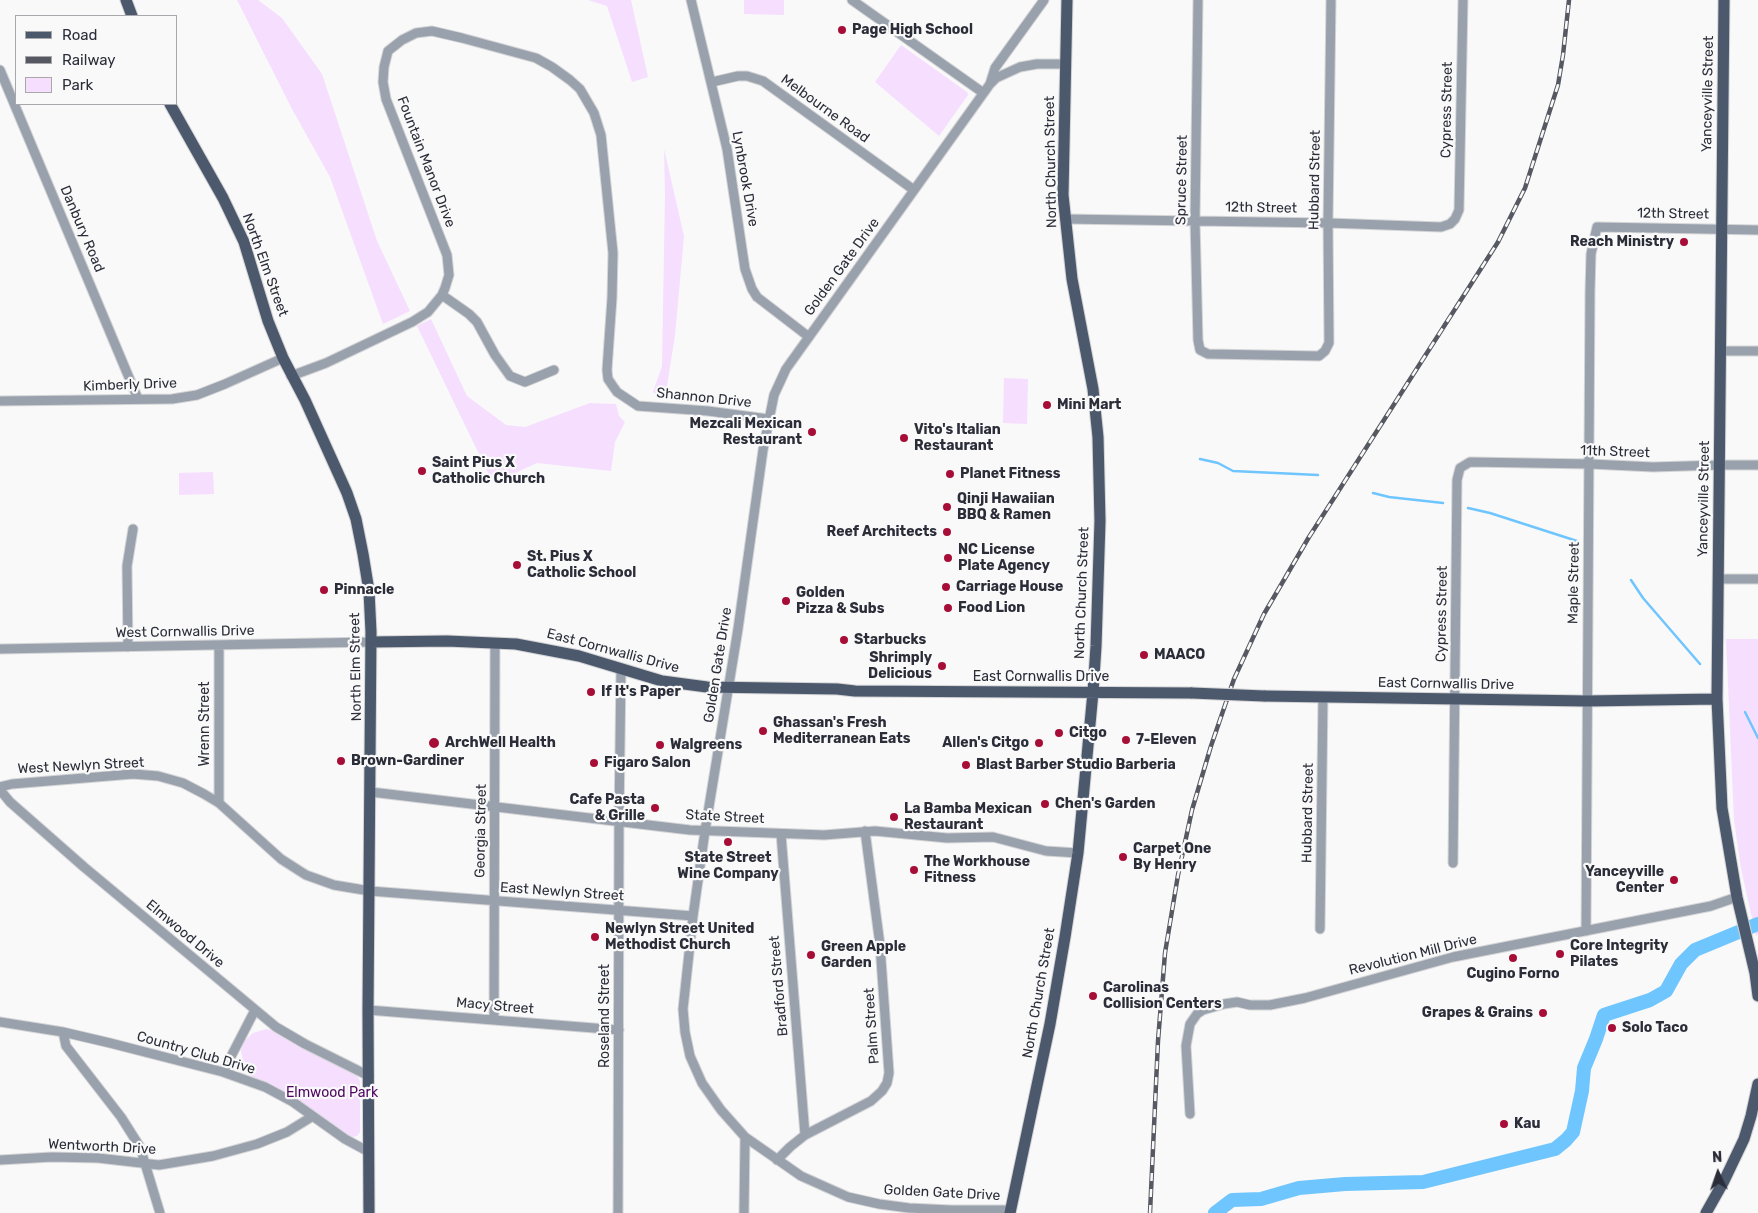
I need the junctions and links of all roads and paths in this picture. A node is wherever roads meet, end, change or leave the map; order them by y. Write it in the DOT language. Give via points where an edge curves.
graph roads {
  1 [pos="126,0"];
  2 [pos="691,0"];
  3 [pos="852,0"];
  4 [pos="1044,0"];
  5 [pos="1067,0"];
  6 [pos="1198,0"];
  7 [pos="1331,0"];
  8 [pos="1463,0"];
  9 [pos="1724,0"];
  10 [pos="132,15"];
  11 [pos="1065,64"];
  12 [pos="0,70"];
  13 [pos="712,82"];
  14 [pos="990,84"];
  15 [pos="982,92"];
  16 [pos="171,105"];
  17 [pos="914,190"];
  18 [pos="1065,219"];
  19 [pos="1455,219"];
  20 [pos="1195,221"];
  21 [pos="1328,222"];
  22 [pos="1722,229"];
  23 [pos="1758,230"];
  24 [pos="1594,236"];
  25 [pos="442,295"];
  26 [pos="809,337"];
  27 [pos="1720,351"];
  28 [pos="1758,351"];
  29 [pos="1319,356"];
  30 [pos="283,358"];
  31 [pos="554,370"];
  32 [pos="292,376"];
  33 [pos="138,399"];
  34 [pos="0,401"];
  35 [pos="638,406"];
  36 [pos="768,419"];
  37 [pos="1470,462"];
  38 [pos="1590,464"];
  39 [pos="1719,465"];
  40 [pos="1758,465"];
  41 [pos="133,529"];
  42 [pos="1718,579"];
  43 [pos="1758,580"];
  44 [pos="371,642"];
  45 [pos="495,642"];
  46 [pos="219,646"];
  47 [pos="128,647"];
  48 [pos="0,649"];
  49 [pos="621,669"];
  50 [pos="729,688"];
  51 [pos="1093,692"];
  52 [pos="1323,697"];
  53 [pos="1455,699"];
  54 [pos="1717,699"];
  55 [pos="1587,701"];
  56 [pos="0,788"];
  57 [pos="371,792"];
  58 [pos="219,803"];
  59 [pos="495,806"];
  60 [pos="618,821"];
  61 [pos="705,831"];
  62 [pos="865,831"];
  63 [pos="781,834"];
  64 [pos="1078,854"];
  65 [pos="1453,863"];
  66 [pos="370,891"];
  67 [pos="494,901"];
  68 [pos="1738,902"];
  69 [pos="618,910"];
  70 [pos="693,916"];
  71 [pos="1320,929"];
  72 [pos="1586,930"];
  73 [pos="1758,996"];
  74 [pos="255,1010"];
  75 [pos="368,1010"];
  76 [pos="494,1019"];
  77 [pos="0,1021"];
  78 [pos="619,1030"];
  79 [pos="63,1032"];
  80 [pos="223,1072"];
  81 [pos="369,1076"];
  82 [pos="1758,1084"];
  83 [pos="1190,1114"];
  84 [pos="313,1116"];
  85 [pos="805,1135"];
  86 [pos="745,1137"];
  87 [pos="369,1152"];
  88 [pos="0,1160"];
  89 [pos="777,1160"];
  90 [pos="147,1164"];
  91 [pos="1011,1211"];
  92 [pos="160,1213"];
  93 [pos="369,1213"];
  94 [pos="618,1213"];
  95 [pos="744,1213"];
  96 [pos="1706,1213"];
  1 -- 10 [label="main road"];
  2 -- 13 [label="street, Lynbrook Drive"];
  3 -- 15 [label="street"];
  4 -- 14 [label="street, Golden Gate Drive" via="995,68"];
  5 -- 11 [label="main road, North Church Street"];
  6 -- 20 [label="street, Spruce Street"];
  7 -- 21 [label="street, Hubbard Street"];
  8 -- 19 [label="street, Cypress Street" via="1459,210"];
  9 -- 22 [label="main road, Yanceyville Street"];
  11 -- 14 [label="street, Golden Gate Drive" via="1020,67"];
  11 -- 18 [label="main road, North Church Street"];
  12 -- 33 [label="street, Danbury Road"];
  13 -- 17 [label="street, Melbourne Road" via="738,76 763,81"];
  13 -- 26 [label="street, Lynbrook Drive" via="727,149 745,269 752,289 757,297"];
  14 -- 15 [label="street, Golden Gate Drive"];
  15 -- 17 [label="street, Golden Gate Drive"];
  16 -- 30 [label="main road, North Elm Street" via="244,242"];
  17 -- 26 [label="street, Golden Gate Drive"];
  18 -- 20 [label="street, 12th Street"];
  18 -- 51 [label="main road, North Church Street" via="1072,279 1093,389 1099,454 1100,554"];
  19 -- 21 [label="street, 12th Street" via="1441,227"];
  20 -- 21 [label="street, 12th Street"];
  20 -- 29 [label="street, Spruce Street" via="1200,350 1208,354"];
  21 -- 29 [label="street, Hubbard Street" via="1329,343"];
  22 -- 23 [label="street, 12th Street"];
  22 -- 24 [label="street, 12th Street" via="1597,227"];
  22 -- 27 [label="main road, Yanceyville Street"];
  24 -- 38 [label="street, Maple Street" via="1591,263"];
  25 -- 31 [label="street" via="477,322 510,376 524,382"];
  25 -- 32 [label="street, Fountain Manor Drive" via="428,312 412,322"];
  25 -- 35 [label="street, Fountain Manor Drive" via="449,275 447,255 386,98 383,82 388,51 416,33 432,31 536,58 570,80 588,102 602,135 613,253 608,379 617,392"];
  26 -- 36 [label="street, Golden Gate Drive" via="780,381"];
  27 -- 28 [label="street"];
  27 -- 39 [label="main road, Yanceyville Street"];
  30 -- 32 [label="main road, North Elm Street"];
  30 -- 33 [label="street, Kimberly Drive" via="197,394 172,399"];
  32 -- 44 [label="main road, North Elm Street" via="356,519 369,591"];
  33 -- 34 [label="street, Kimberly Drive"];
  35 -- 36 [label="street, Shannon Drive" via="708,410"];
  36 -- 50 [label="street, Golden Gate Drive"];
  37 -- 38 [label="street, 11th Street"];
  37 -- 53 [label="street, Cypress Street" via="1460,468 1458,480"];
  38 -- 39 [label="street, 11th Street" via="1653,467"];
  38 -- 55 [label="street, Maple Street"];
  39 -- 40 [label="street, 11th Street"];
  39 -- 42 [label="main road, Yanceyville Street"];
  41 -- 47 [label="street" via="127,566"];
  42 -- 43 [label="street"];
  42 -- 54 [label="main road, Yanceyville Street"];
  44 -- 45 [label="main road, East Cornwallis Drive"];
  44 -- 46 [label="street, West Cornwallis Drive"];
  44 -- 57 [label="main road, North Elm Street"];
  45 -- 49 [label="main road, East Cornwallis Drive" via="560,651"];
  45 -- 59 [label="street, Georgia Street"];
  46 -- 47 [label="street, West Cornwallis Drive"];
  46 -- 58 [label="street, Wrenn Street"];
  47 -- 48 [label="street, West Cornwallis Drive"];
  49 -- 50 [label="main road, East Cornwallis Drive" via="662,681"];
  49 -- 60 [label="street, Roseland Street"];
  50 -- 51 [label="main road, East Cornwallis Drive"];
  50 -- 61 [label="street, Golden Gate Drive"];
  51 -- 52 [label="main road, East Cornwallis Drive, bridge"];
  51 -- 64 [label="main road, North Church Street"];
  52 -- 53 [label="main road, East Cornwallis Drive"];
  52 -- 71 [label="street, Hubbard Street"];
  53 -- 55 [label="main road, East Cornwallis Drive"];
  53 -- 65 [label="street, Cypress Street"];
  54 -- 55 [label="main road, East Cornwallis Drive"];
  54 -- 68 [label="main road, Yanceyville Street" via="1722,808"];
  55 -- 72 [label="street, Maple Street"];
  56 -- 58 [label="street, West Newlyn Street" via="12,784 133,774 183,783"];
  56 -- 74 [label="street, Elmwood Drive" via="10,802 43,832"];
  57 -- 59 [label="street, State Street"];
  57 -- 66 [label="main road, North Elm Street"];
  58 -- 66 [label="street, West Newlyn Street" via="281,859 306,876"];
  59 -- 60 [label="street, State Street"];
  59 -- 67 [label="street, Georgia Street"];
  60 -- 61 [label="street, State Street"];
  60 -- 69 [label="street, Roseland Street"];
  61 -- 63 [label="street, State Street"];
  61 -- 70 [label="street, Golden Gate Drive"];
  62 -- 63 [label="street, State Street"];
  62 -- 64 [label="street, State Street" via="947,838 999,838 1046,851"];
  62 -- 85 [label="street, Palm Street" via="880,945 889,1073 882,1092 871,1101"];
  63 -- 85 [label="street, Bradford Street"];
  64 -- 91 [label="main road, North Church Street" via="1050,1024"];
  66 -- 67 [label="street, East Newlyn Street"];
  66 -- 75 [label="main road, North Elm Street"];
  67 -- 69 [label="street, East Newlyn Street"];
  67 -- 76 [label="street, Georgia Street"];
  68 -- 72 [label="street, Revolution Mill Drive"];
  68 -- 73 [label="main road, Yanceyville Street"];
  69 -- 70 [label="street, East Newlyn Street"];
  69 -- 78 [label="street, Roseland Street"];
  70 -- 86 [label="street, Golden Gate Drive" via="683,1009 690,1056 702,1083"];
  72 -- 83 [label="street, Revolution Mill Drive" via="1453,957 1305,998 1270,1005 1237,1002 1203,1010 1190,1024 1186,1046"];
  74 -- 80 [label="street"];
  74 -- 81 [label="street, Elmwood Drive" via="305,1044"];
  75 -- 76 [label="street, Macy Street"];
  75 -- 81 [label="main road, North Elm Street"];
  76 -- 78 [label="street, Macy Street"];
  77 -- 79 [label="street, Country Club Drive"];
  78 -- 94 [label="street, Roseland Street"];
  79 -- 80 [label="street, Country Club Drive"];
  79 -- 90 [label="street" via="66,1046 121,1117 140,1146"];
  80 -- 84 [label="street, Country Club Drive" via="264,1087"];
  81 -- 87 [label="main road, North Elm Street"];
  82 -- 96 [label="main road" via="1744,1139"];
  84 -- 87 [label="street, Country Club Drive"];
  84 -- 90 [label="street, Wentworth Drive" via="287,1132 257,1144 213,1156"];
  85 -- 89 [label="street, Palm Street"];
  86 -- 89 [label="street, Golden Gate Drive"];
  86 -- 95 [label="street"];
  87 -- 93 [label="main road, North Elm Street"];
  88 -- 90 [label="street, Wentworth Drive" via="98,1158"];
  89 -- 91 [label="street, Golden Gate Drive" via="824,1187 879,1204"];
  90 -- 92 [label="street"];
}
